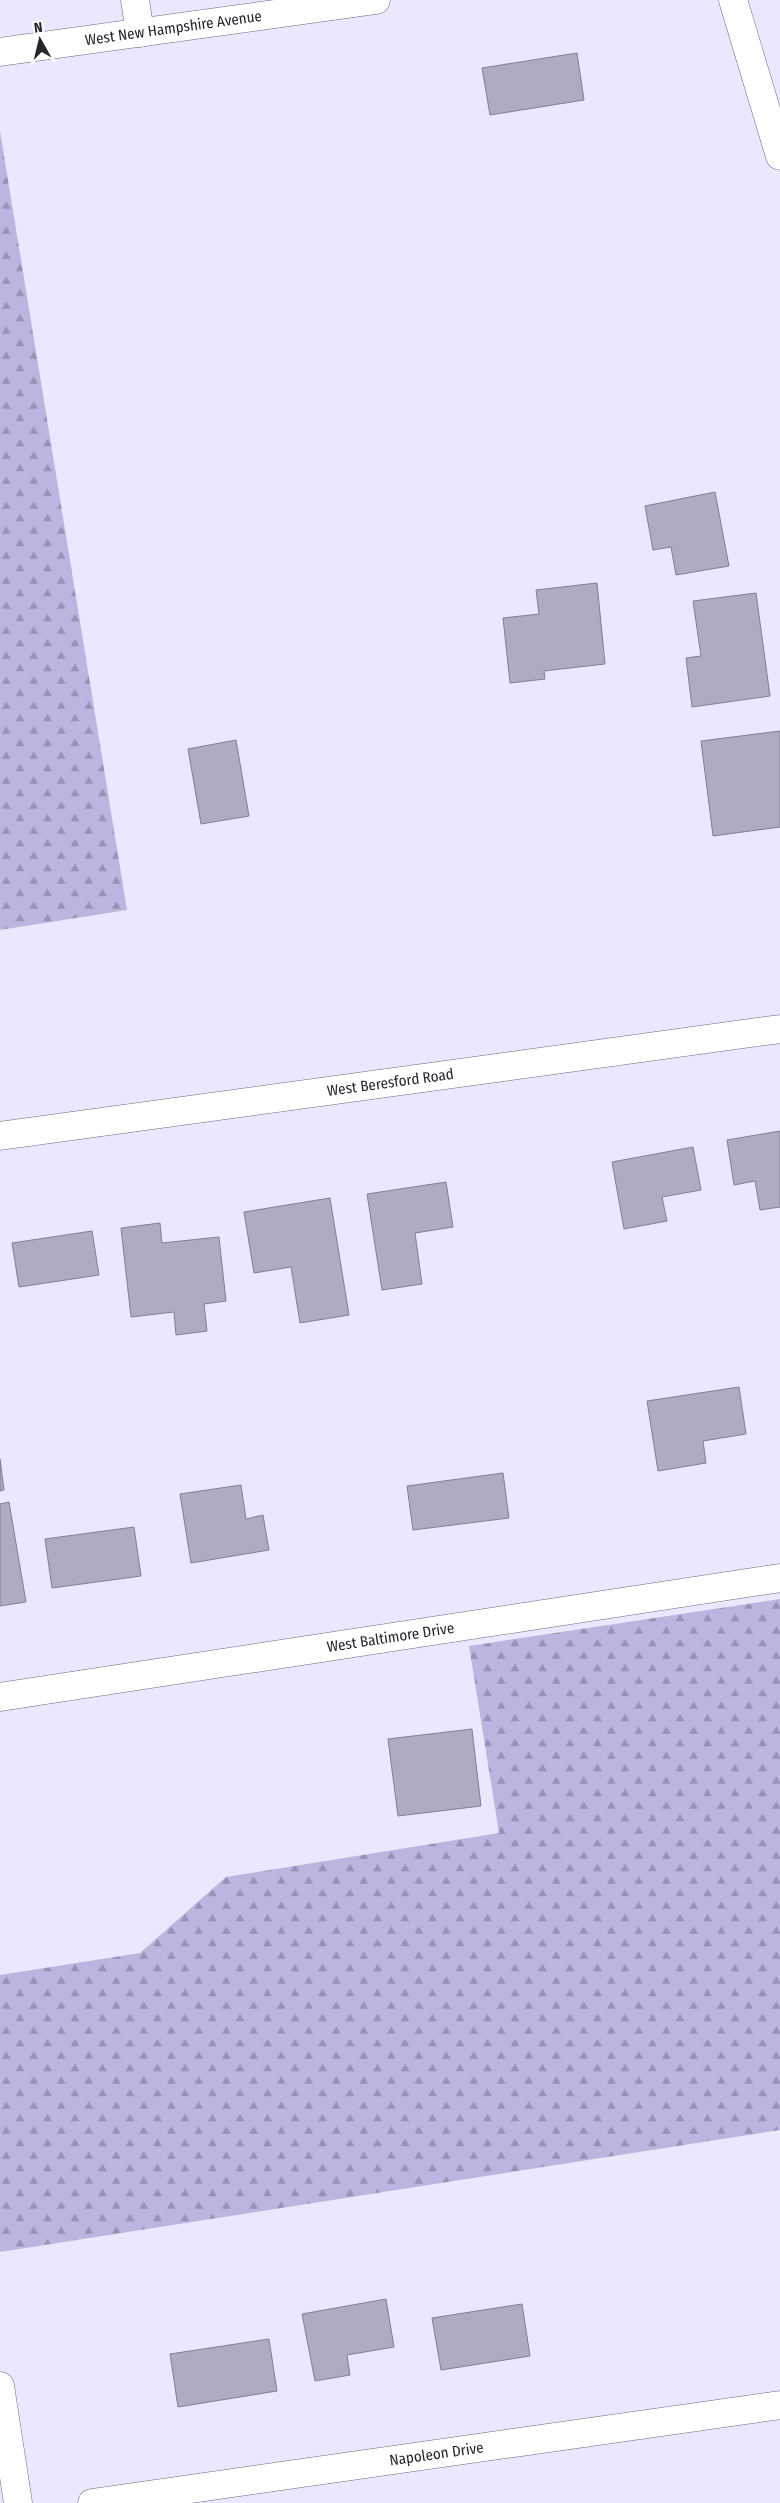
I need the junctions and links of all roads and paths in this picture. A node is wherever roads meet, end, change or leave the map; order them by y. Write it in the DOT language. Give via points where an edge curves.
graph roads {
  1 [pos="135,0"];
  2 [pos="376,0"];
  3 [pos="733,0"];
  4 [pos="140,33"];
  5 [pos="0,52"];
  6 [pos="780,156"];
  7 [pos="780,1029"];
  8 [pos="0,1136"];
  9 [pos="780,1578"];
  10 [pos="0,1697"];
  11 [pos="0,2386"];
  12 [pos="780,2405"];
  13 [pos="18,2503"];
  14 [pos="92,2503"];
  1 -- 4 [label="street"];
  2 -- 4 [label="street, West New Hampshire Avenue"];
  3 -- 6 [label="street"];
  4 -- 5 [label="street, West New Hampshire Avenue"];
  7 -- 8 [label="street, West Beresford Road"];
  9 -- 10 [label="street, West Baltimore Drive"];
  11 -- 13 [label="street"];
  12 -- 14 [label="street, Napoleon Drive"];
}
